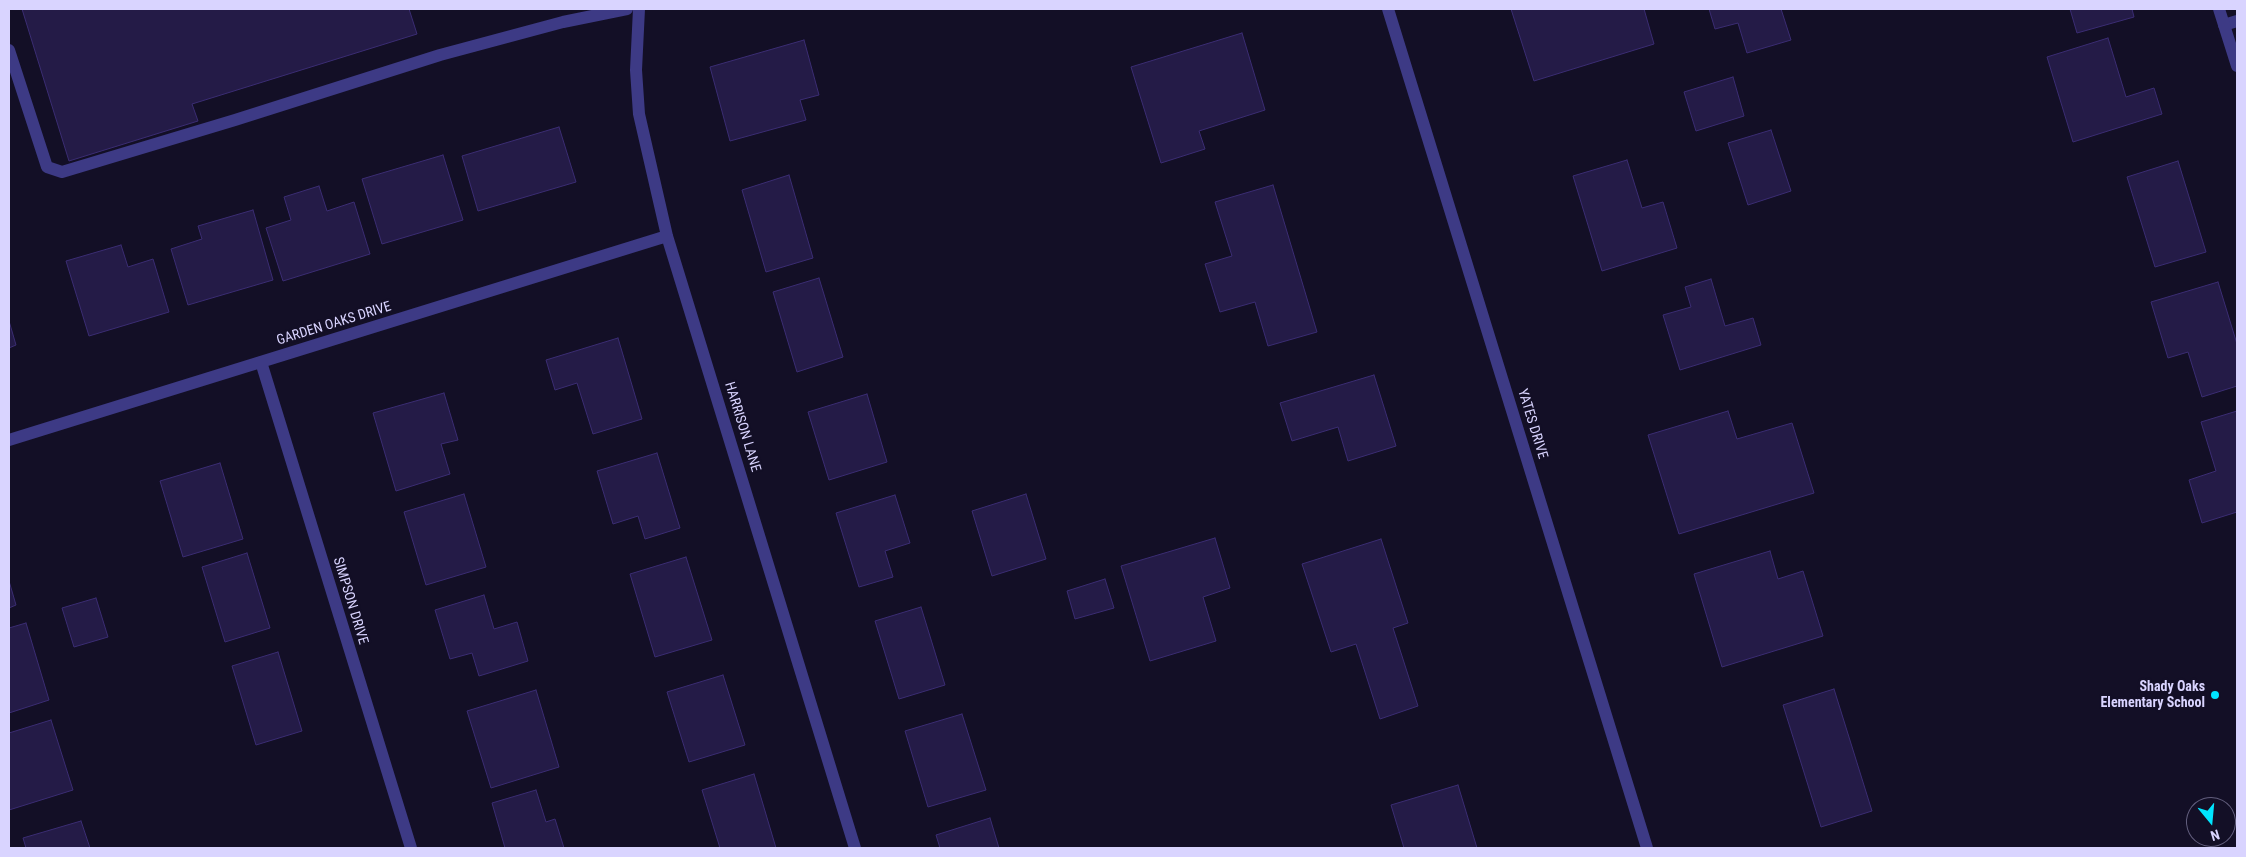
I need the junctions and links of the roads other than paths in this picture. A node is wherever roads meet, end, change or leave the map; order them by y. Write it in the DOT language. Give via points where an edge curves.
graph roads {
  1 [pos="627,9"];
  2 [pos="639,9"];
  3 [pos="1388,9"];
  4 [pos="2219,9"];
  5 [pos="2237,21"];
  6 [pos="2224,25"];
  7 [pos="9,50"];
  8 [pos="2237,66"];
  9 [pos="667,236"];
  10 [pos="261,362"];
  11 [pos="9,440"];
  12 [pos="412,848"];
  13 [pos="855,848"];
  14 [pos="1647,848"];
  1 -- 7 [label="street" via="440,54 62,172 47,167"];
  2 -- 9 [label="street, HARRISON LANE" via="636,70 639,114"];
  3 -- 14 [label="street, YATES DRIVE"];
  4 -- 6 [label="street"];
  5 -- 6 [label="street"];
  6 -- 8 [label="street"];
  9 -- 10 [label="street, GARDEN OAKS DRIVE"];
  9 -- 13 [label="street, HARRISON LANE"];
  10 -- 11 [label="street, GARDEN OAKS DRIVE"];
  10 -- 12 [label="street, SIMPSON DRIVE"];
}
